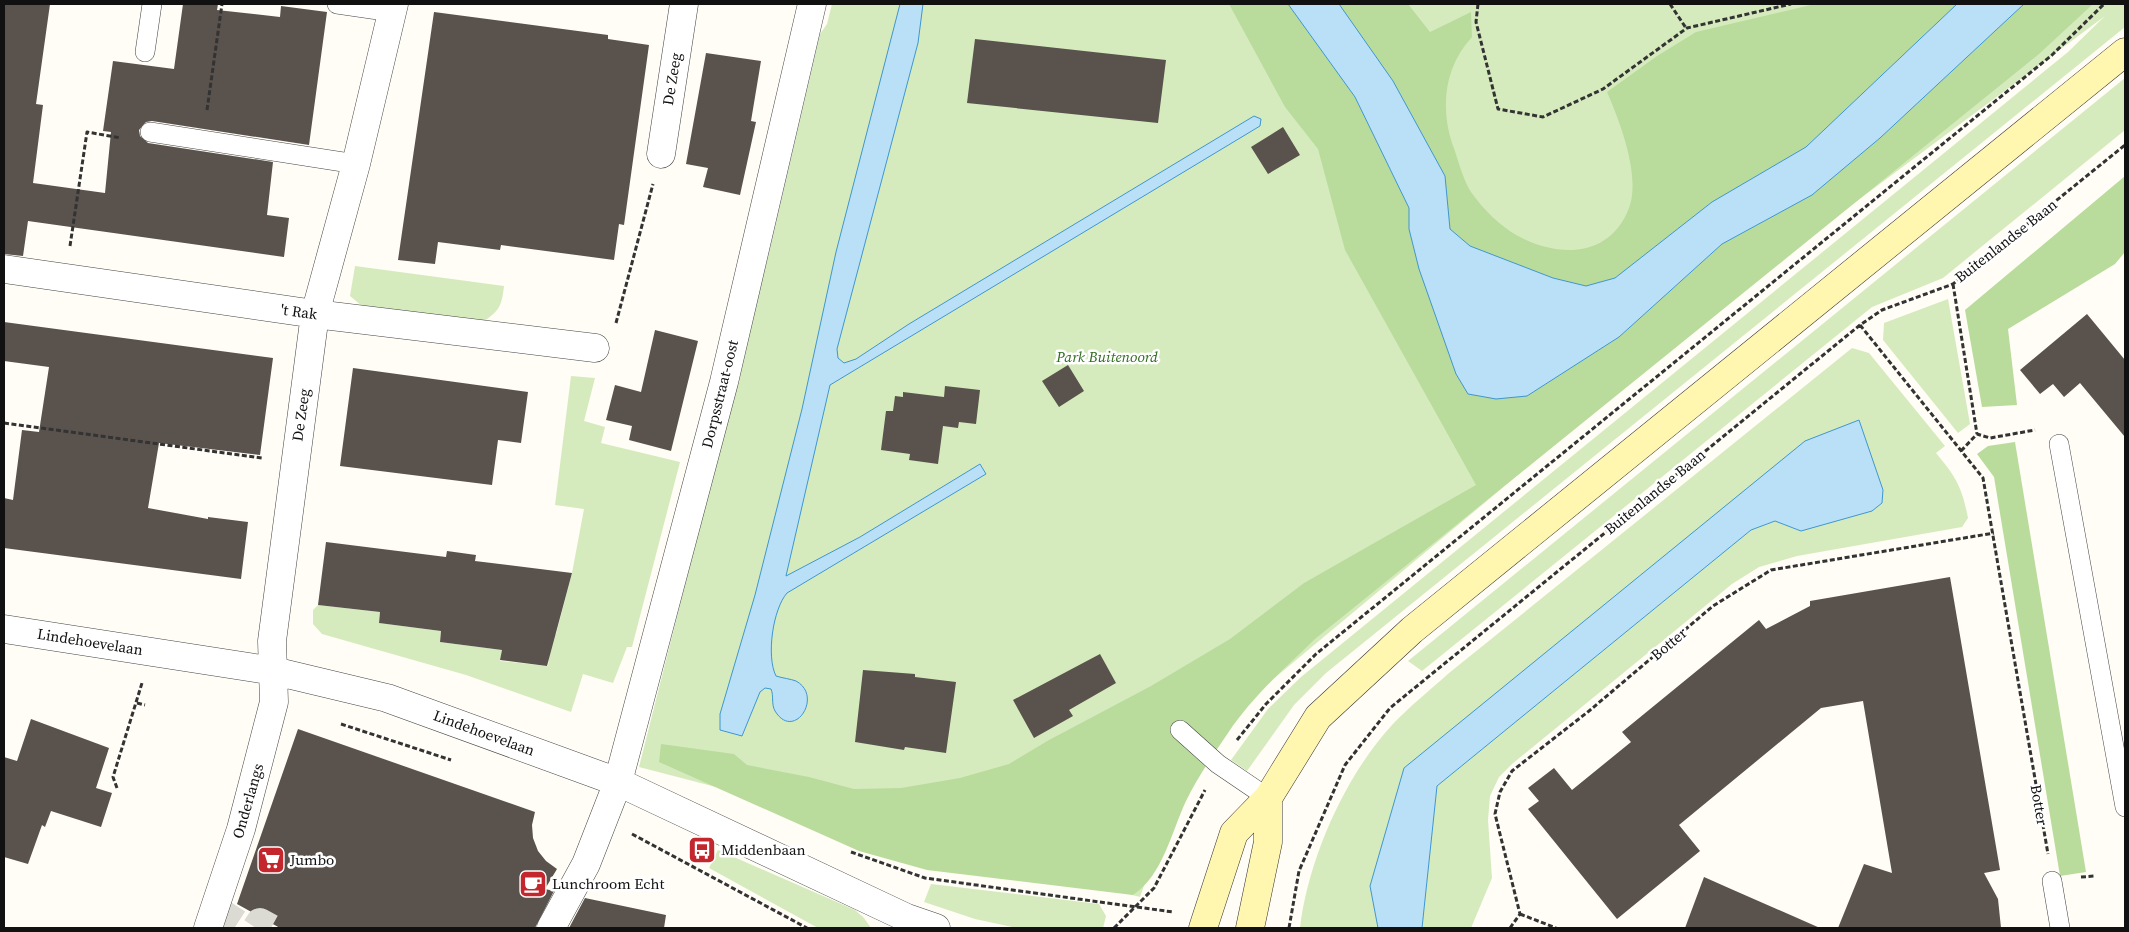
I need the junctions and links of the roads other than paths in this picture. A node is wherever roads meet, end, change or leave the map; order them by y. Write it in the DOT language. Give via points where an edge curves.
graph roads {
  1 [pos="152,4"];
  2 [pos="337,4"];
  3 [pos="684,4"];
  4 [pos="812,4"];
  5 [pos="393,8"];
  6 [pos="145,52"];
  7 [pos="2125,52"];
  8 [pos="150,132"];
  9 [pos="661,154"];
  10 [pos="356,164"];
  11 [pos="4,269"];
  12 [pos="315,314"];
  13 [pos="595,348"];
  14 [pos="2059,444"];
  15 [pos="4,629"];
  16 [pos="274,671"];
  17 [pos="1180,730"];
  18 [pos="618,782"];
  19 [pos="1268,798"];
  20 [pos="2125,807"];
  21 [pos="2052,881"];
  22 [pos="904,923"];
  23 [pos="208,928"];
  24 [pos="551,928"];
  25 [pos="936,928"];
  26 [pos="1203,928"];
  27 [pos="1250,928"];
  28 [pos="2060,928"];
  1 -- 6 [label="lane"];
  2 -- 5 [label="lane, De Zeeg"];
  3 -- 9 [label="street, De Zeeg"];
  4 -- 18 [label="street, Dorpsstraat-oost" via="724,382"];
  5 -- 10 [label="street, De Zeeg"];
  7 -- 19 [label="street" via="1412,630 1318,717"];
  8 -- 10 [label="lane"];
  10 -- 12 [label="street, De Zeeg"];
  11 -- 12 [label="street, 't Rak"];
  12 -- 13 [label="street, 't Rak"];
  12 -- 16 [label="street, De Zeeg" via="272,642"];
  14 -- 20 [label="lane"];
  15 -- 16 [label="street, Lindehoevelaan"];
  16 -- 18 [label="street, Lindehoevelaan" via="387,698"];
  16 -- 23 [label="street, Onderlangs" via="274,702 265,740 241,829"];
  17 -- 19 [label="lane" via="1218,764"];
  18 -- 22 [label="street, Lindehoevelaan"];
  18 -- 24 [label="street" via="586,864"];
  19 -- 26 [label="street" via="1234,833"];
  19 -- 27 [label="street" via="1268,842"];
  21 -- 28 [label="lane"];
  22 -- 25 [label="street, Lindehoevelaan"];
}
